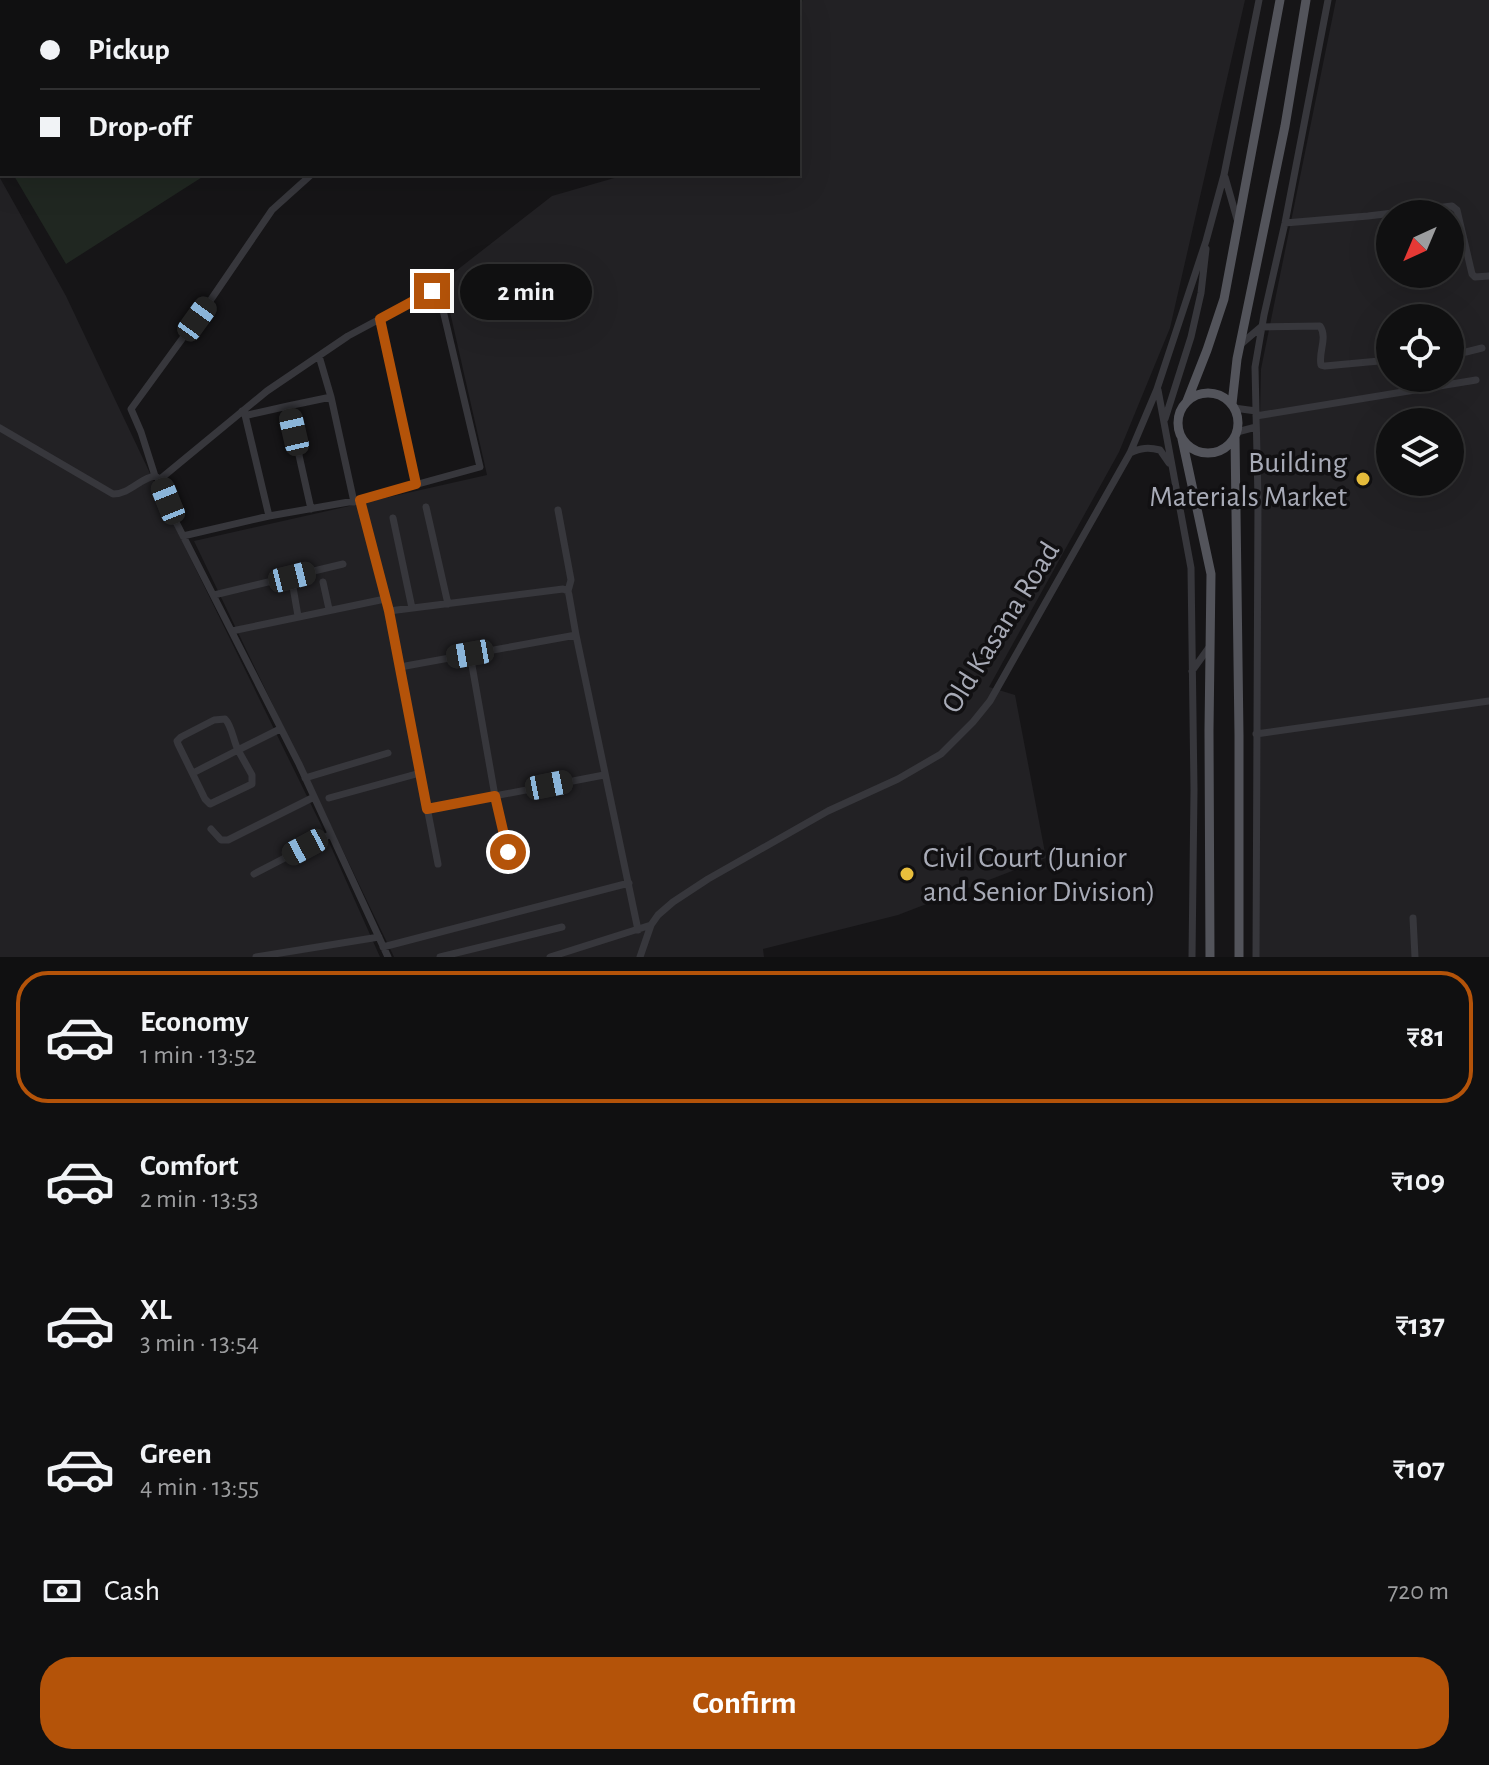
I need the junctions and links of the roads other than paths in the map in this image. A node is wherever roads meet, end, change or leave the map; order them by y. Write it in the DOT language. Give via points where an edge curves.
graph roads {
  1 [pos="1259,0"];
  2 [pos="1280,0"];
  3 [pos="1306,0"];
  4 [pos="1328,0"];
  5 [pos="1224,175"];
  6 [pos="310,176"];
  7 [pos="1285,223"];
  8 [pos="1238,224"];
  9 [pos="1206,241"];
  10 [pos="1489,276"];
  11 [pos="380,319"];
  12 [pos="1261,327"];
  13 [pos="1240,346"];
  14 [pos="1482,348"];
  15 [pos="1464,352"];
  16 [pos="319,356"];
  17 [pos="1376,361"];
  18 [pos="1476,380"];
  19 [pos="1157,389"];
  20 [pos="331,397"];
  21 [pos="1187,401"];
  22 [pos="288,406"];
  23 [pos="1233,406"];
  24 [pos="243,413"];
  25 [pos="1256,413"];
  26 [pos="1164,421"];
  27 [pos="1256,427"];
  28 [pos="0,428"];
  29 [pos="1236,435"];
  30 [pos="1182,439"];
  31 [pos="1130,453"];
  32 [pos="1173,472"];
  33 [pos="157,478"];
  34 [pos="416,484"];
  35 [pos="357,501"];
  36 [pos="426,507"];
  37 [pos="311,509"];
  38 [pos="558,510"];
  39 [pos="269,516"];
  40 [pos="393,518"];
  41 [pos="183,536"];
  42 [pos="343,564"];
  43 [pos="323,582"];
  44 [pos="293,587"];
  45 [pos="568,591"];
  46 [pos="214,595"];
  47 [pos="385,599"];
  48 [pos="448,604"];
  49 [pos="412,608"];
  50 [pos="329,609"];
  51 [pos="389,611"];
  52 [pos="298,616"];
  53 [pos="232,631"];
  54 [pos="576,635"];
  55 [pos="1210,646"];
  56 [pos="470,654"];
  57 [pos="400,667"];
  58 [pos="1191,673"];
  59 [pos="1489,701"];
  60 [pos="280,729"];
  61 [pos="1256,734"];
  62 [pos="238,750"];
  63 [pos="388,753"];
  64 [pos="193,773"];
  65 [pos="420,773"];
  66 [pos="604,775"];
  67 [pos="305,778"];
  68 [pos="495,796"];
  69 [pos="314,797"];
  70 [pos="329,798"];
  71 [pos="427,809"];
  72 [pos="211,829"];
  73 [pos="331,834"];
  74 [pos="508,852"];
  75 [pos="438,864"];
  76 [pos="254,874"];
  77 [pos="629,883"];
  78 [pos="1413,918"];
  79 [pos="651,925"];
  80 [pos="562,927"];
  81 [pos="638,930"];
  82 [pos="379,937"];
  83 [pos="383,947"];
  84 [pos="256,957"];
  85 [pos="388,957"];
  86 [pos="440,957"];
  87 [pos="550,957"];
  88 [pos="640,957"];
  89 [pos="1192,957"];
  90 [pos="1210,957"];
  91 [pos="1239,957"];
  92 [pos="1256,957"];
  93 [pos="1415,957"];
  1 -- 5 [label="street"];
  2 -- 8 [label="main road"];
  3 -- 13 [label="main road"];
  4 -- 7 [label="street"];
  5 -- 8 [label="street"];
  5 -- 9 [label="street"];
  6 -- 33 [label="street" via="272,210 131,409"];
  7 -- 10 [label="street" via="1452,206 1469,270 1475,277"];
  7 -- 12 [label="street"];
  8 -- 21 [label="main road" via="1224,299"];
  9 -- 19 [label="street, Old Kasana Road"];
  9 -- 26 [label="street" via="1191,337"];
  11 -- 16 [label="street"];
  11 -- 34 [label="street"];
  11 -- 34 [label="street" via="438,289 480,467"];
  12 -- 13 [label="street"];
  12 -- 17 [label="street" via="1320,326 1320,363 1325,366"];
  12 -- 25 [label="street"];
  13 -- 23 [label="main road"];
  14 -- 15 [label="street"];
  16 -- 20 [label="street"];
  16 -- 24 [label="street"];
  18 -- 25 [label="street"];
  19 -- 26 [label="street"];
  19 -- 31 [label="street, Old Kasana Road"];
  20 -- 22 [label="street"];
  20 -- 35 [label="street"];
  21 -- 23 [label="main road" via="1210,392"];
  21 -- 30 [label="main road" via="1177,424"];
  22 -- 24 [label="street"];
  22 -- 37 [label="street"];
  23 -- 25 [label="street"];
  23 -- 29 [label="main road"];
  24 -- 33 [label="street"];
  24 -- 39 [label="street"];
  25 -- 27 [label="street"];
  26 -- 32 [label="street"];
  27 -- 29 [label="street"];
  27 -- 61 [label="street"];
  28 -- 33 [label="street" via="107,492 124,493 150,476"];
  29 -- 30 [label="main road" via="1224,449 1210,453 1196,451"];
  29 -- 91 [label="main road"];
  30 -- 55 [label="main road" via="1211,574"];
  31 -- 32 [label="street" via="1149,447 1160,450"];
  31 -- 79 [label="street, Old Kasana Road" via="990,701 950,748 708,879 673,902"];
  32 -- 58 [label="street" via="1191,568"];
  33 -- 41 [label="street"];
  34 -- 35 [label="street"];
  35 -- 37 [label="street"];
  35 -- 47 [label="street"];
  36 -- 48 [label="street"];
  37 -- 39 [label="street"];
  38 -- 45 [label="street" via="571,580"];
  39 -- 41 [label="street"];
  40 -- 49 [label="street"];
  41 -- 46 [label="street"];
  42 -- 46 [label="street"];
  43 -- 50 [label="street"];
  44 -- 52 [label="street"];
  45 -- 48 [label="street"];
  45 -- 54 [label="street"];
  46 -- 53 [label="street"];
  47 -- 50 [label="street"];
  47 -- 51 [label="street"];
  48 -- 49 [label="street"];
  49 -- 51 [label="street"];
  50 -- 52 [label="street"];
  51 -- 57 [label="street"];
  52 -- 53 [label="street"];
  53 -- 60 [label="street"];
  54 -- 56 [label="street"];
  54 -- 66 [label="street"];
  55 -- 58 [label="street"];
  55 -- 90 [label="main road"];
  56 -- 57 [label="street"];
  56 -- 68 [label="street"];
  57 -- 65 [label="street"];
  58 -- 89 [label="street"];
  59 -- 61 [label="street"];
  60 -- 62 [label="street"];
  60 -- 67 [label="street"];
  61 -- 92 [label="street"];
  62 -- 64 [label="street"];
  62 -- 64 [label="street" via="253,778 249,786 210,804"];
  62 -- 64 [label="street" via="229,724 214,720 177,741"];
  63 -- 67 [label="street"];
  65 -- 70 [label="street"];
  65 -- 71 [label="street"];
  66 -- 68 [label="street"];
  66 -- 77 [label="street"];
  67 -- 69 [label="street"];
  68 -- 71 [label="street"];
  68 -- 74 [label="street"];
  69 -- 72 [label="street" via="228,840"];
  69 -- 73 [label="street"];
  71 -- 75 [label="street"];
  73 -- 76 [label="street"];
  73 -- 82 [label="street"];
  77 -- 81 [label="street"];
  77 -- 83 [label="street"];
  78 -- 93 [label="street"];
  79 -- 81 [label="street"];
  79 -- 88 [label="street, Old Kasana Road"];
  80 -- 86 [label="street"];
  81 -- 87 [label="street"];
  82 -- 83 [label="street"];
  82 -- 84 [label="street"];
  83 -- 85 [label="street"];
}
